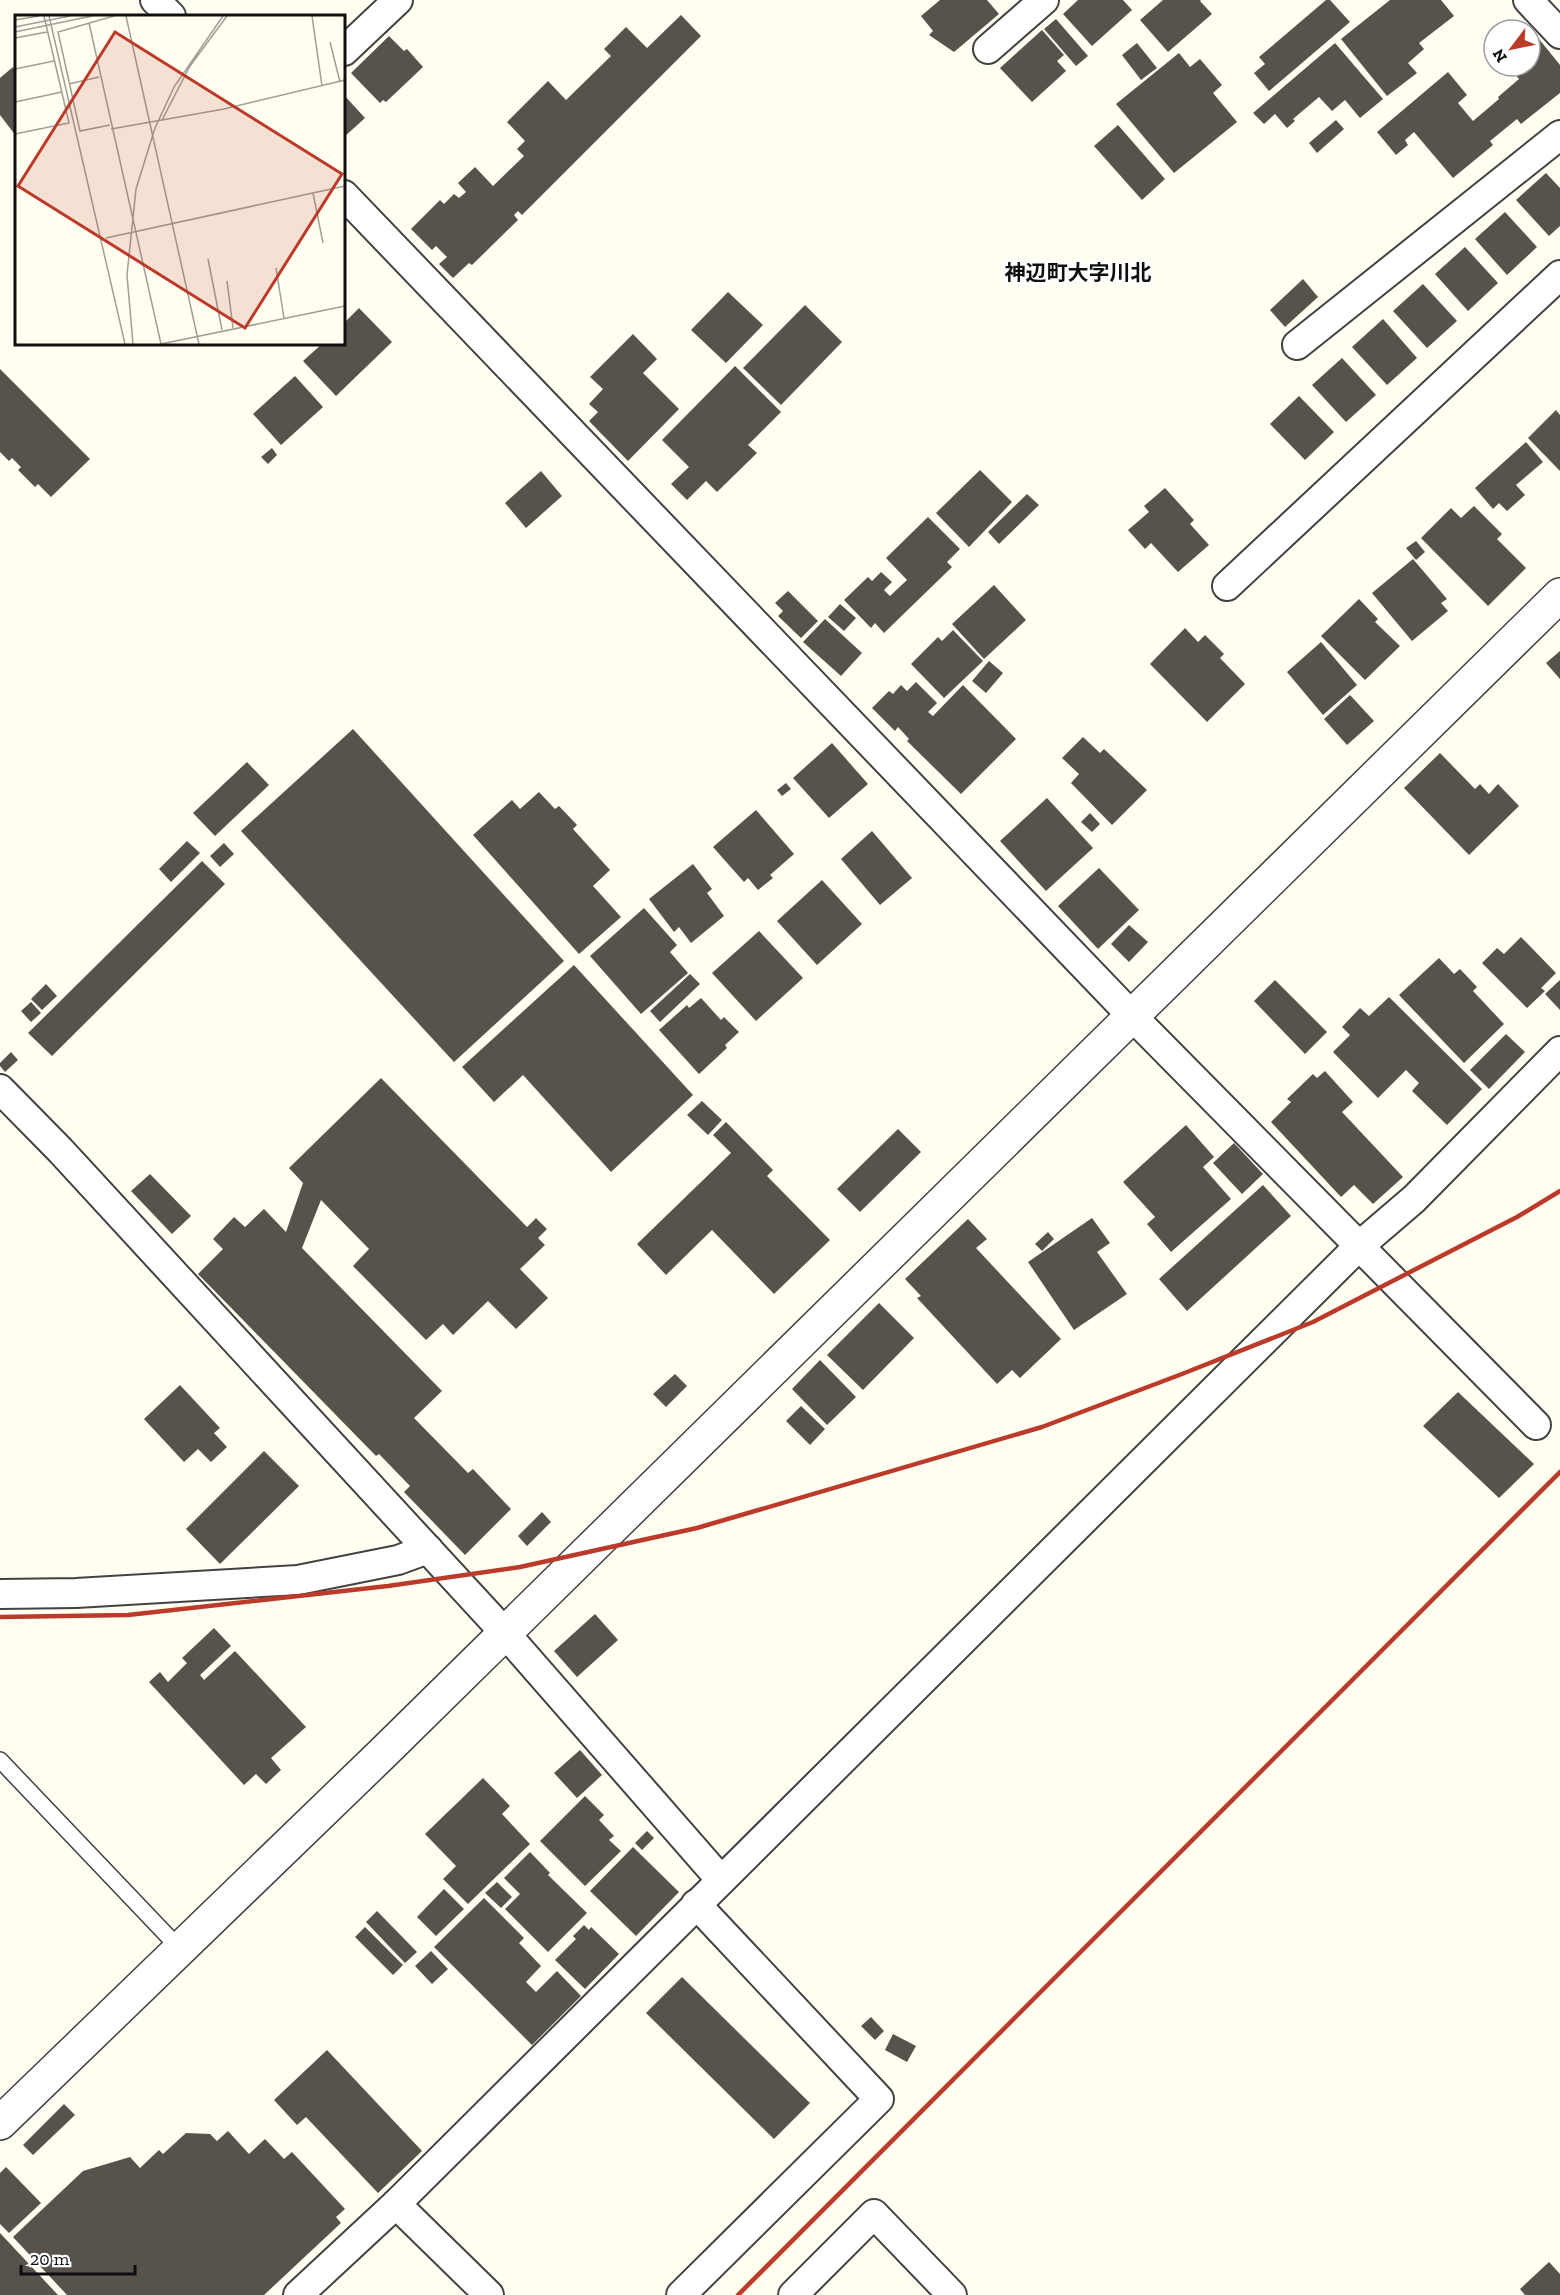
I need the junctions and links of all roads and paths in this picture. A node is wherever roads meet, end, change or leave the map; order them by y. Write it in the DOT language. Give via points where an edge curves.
graph roads {
  1 [pos="155,0"];
  2 [pos="398,0"];
  3 [pos="1044,0"];
  4 [pos="1528,0"];
  5 [pos="170,15"];
  6 [pos="1560,34"];
  7 [pos="988,49"];
  8 [pos="345,50"];
  9 [pos="1560,135"];
  10 [pos="345,196"];
  11 [pos="1560,276"];
  12 [pos="1297,345"];
  13 [pos="1227,586"];
  14 [pos="1560,595"];
  15 [pos="1132,1016"];
  16 [pos="1560,1052"];
  17 [pos="0,1089"];
  18 [pos="1358,1247"];
  19 [pos="1536,1425"];
  20 [pos="428,1549"];
  21 [pos="0,1594"];
  22 [pos="505,1632"];
  23 [pos="0,1760"];
  24 [pos="721,1880"];
  25 [pos="696,1904"];
  26 [pos="180,1949"];
  27 [pos="0,2123"];
  28 [pos="396,2204"];
  29 [pos="298,2295"];
  30 [pos="489,2295"];
  31 [pos="681,2295"];
  32 [pos="793,2295"];
  33 [pos="952,2295"];
  1 -- 5 [label="street"];
  2 -- 8 [label="street"];
  3 -- 7 [label="street"];
  4 -- 6 [label="street"];
  9 -- 12 [label="street"];
  10 -- 15 [label="street"];
  11 -- 13 [label="street"];
  14 -- 15 [label="street"];
  15 -- 18 [label="street"];
  15 -- 22 [label="street"];
  16 -- 18 [label="street" via="1414,1199"];
  17 -- 20 [label="street"];
  18 -- 19 [label="street"];
  18 -- 24 [label="street"];
  20 -- 21 [label="street" via="398,1560 298,1580"];
  20 -- 22 [label="street"];
  22 -- 24 [label="street"];
  22 -- 26 [label="street"];
  23 -- 26 [label="lane"];
  24 -- 25 [label="street"];
  25 -- 28 [label="street"];
  25 -- 31 [label="street" via="879,2099"];
  26 -- 27 [label="street"];
  28 -- 29 [label="street"];
  28 -- 30 [label="street"];
  32 -- 33 [label="street" via="874,2214"];
}
